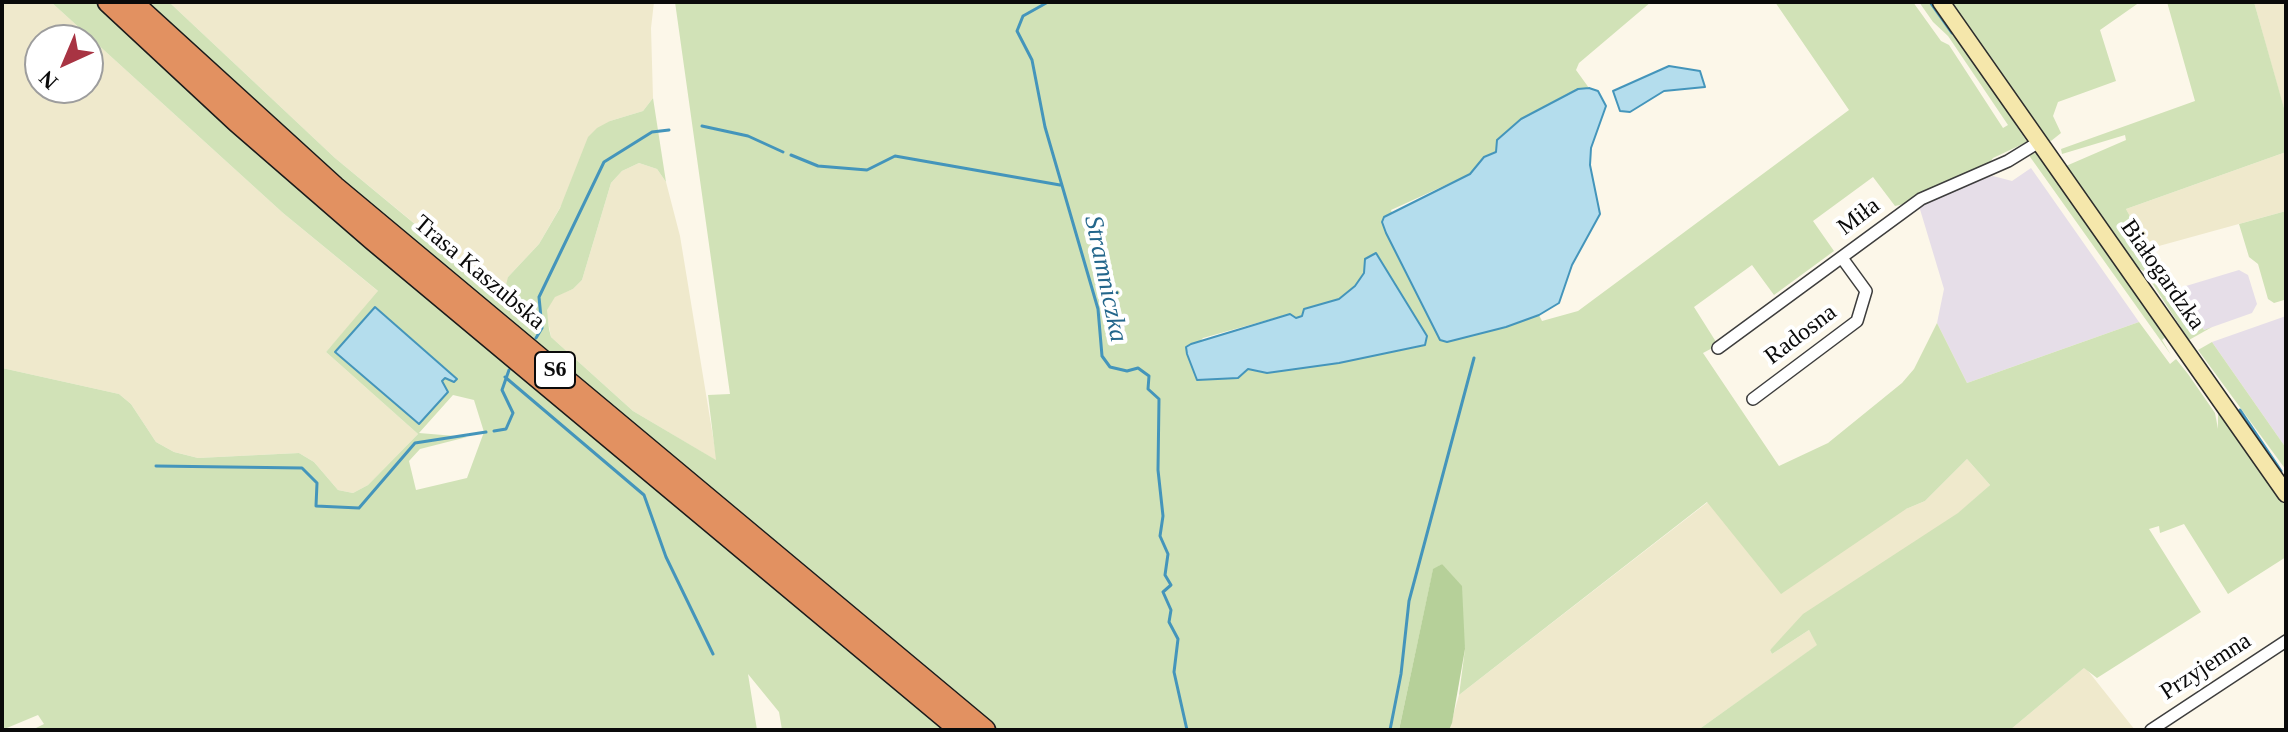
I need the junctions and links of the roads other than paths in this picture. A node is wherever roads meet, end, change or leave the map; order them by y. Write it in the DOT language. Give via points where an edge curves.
graph roads {
  1 [pos="108,2"];
  2 [pos="132,2"];
  3 [pos="1941,2"];
  4 [pos="2039,142"];
  5 [pos="1842,258"];
  6 [pos="1718,348"];
  7 [pos="1753,399"];
  8 [pos="2283,485"];
  9 [pos="2286,641"];
  10 [pos="960,730"];
  11 [pos="985,730"];
  12 [pos="2151,730"];
  1 -- 10 [label="highway, Trasa Kaszubska / S6" via="349,220"];
  2 -- 11 [label="highway, Trasa Kaszubska / S6" via="345,195"];
  3 -- 4 [label="main road, Białogardzka"];
  4 -- 5 [label="street, Miła" via="2008,161 1934,191"];
  4 -- 8 [label="main road, Białogardzka"];
  5 -- 6 [label="street, Miła"];
  5 -- 7 [label="street, Radosna" via="1866,291 1857,321"];
  9 -- 12 [label="street, Przyjemna"];
}
